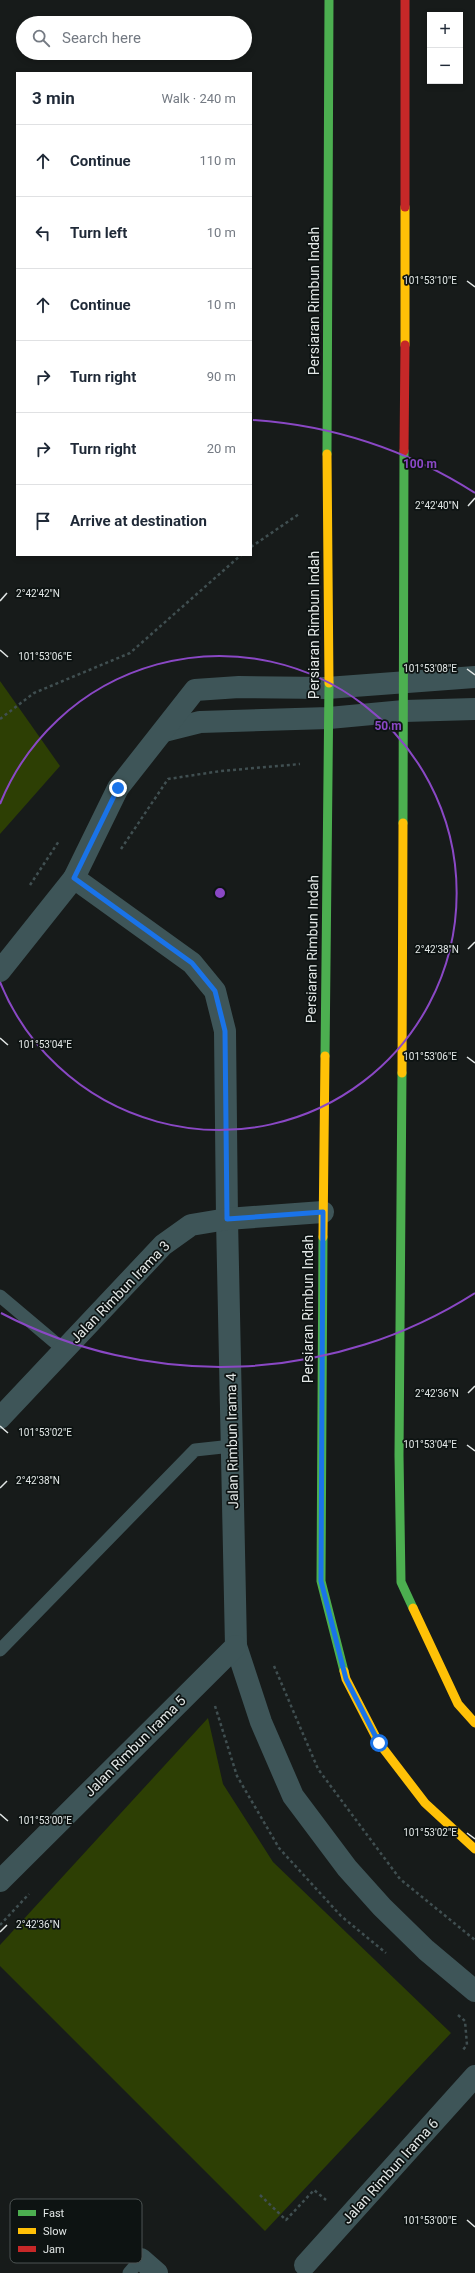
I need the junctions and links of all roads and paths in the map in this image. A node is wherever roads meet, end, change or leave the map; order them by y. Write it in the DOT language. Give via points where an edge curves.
graph roads {
  1 [pos="329,0"];
  2 [pos="405,0"];
  3 [pos="327,494"];
  4 [pos="252,546"];
  5 [pos="240,556"];
  6 [pos="475,677"];
  7 [pos="403,680"];
  8 [pos="327,688"];
  9 [pos="475,709"];
  10 [pos="404,711"];
  11 [pos="329,718"];
  12 [pos="0,719"];
  13 [pos="164,731"];
  14 [pos="327,762"];
  15 [pos="118,853"];
  16 [pos="74,878"];
  17 [pos="0,971"];
  18 [pos="323,1212"];
  19 [pos="227,1219"];
  20 [pos="0,1296"];
  21 [pos="64,1350"];
  22 [pos="0,1418"];
  23 [pos="232,1446"];
  24 [pos="236,1646"];
  25 [pos="0,1650"];
  26 [pos="272,1662"];
  27 [pos="214,1701"];
  28 [pos="475,1723"];
  29 [pos="475,1849"];
  30 [pos="0,1881"];
  31 [pos="33,1890"];
  32 [pos="0,1925"];
  33 [pos="475,1940"];
  34 [pos="389,1955"];
  35 [pos="475,1991"];
  36 [pos="454,2010"];
  37 [pos="457,2057"];
  38 [pos="475,2076"];
  39 [pos="260,2195"];
  40 [pos="333,2195"];
  41 [pos="310,2269"];
  1 -- 3 [label="street, Persiaran Rimbun Indah"];
  2 -- 7 [label="street"];
  3 -- 4 [label="path"];
  3 -- 8 [label="street, Persiaran Rimbun Indah"];
  5 -- 12 [label="path" via="130,653 34,693"];
  6 -- 7 [label="street"];
  7 -- 8 [label="street"];
  7 -- 10 [label="street"];
  8 -- 11 [label="street, Persiaran Rimbun Indah"];
  8 -- 13 [label="street" via="239,687 195,690"];
  9 -- 10 [label="street"];
  10 -- 11 [label="street"];
  10 -- 28 [label="street" via="399,1455 401,1582 458,1704"];
  11 -- 13 [label="street" via="200,722"];
  11 -- 14 [label="street, Persiaran Rimbun Indah"];
  13 -- 16 [label="street" via="118,788"];
  14 -- 15 [label="path" via="221,770 168,779"];
  14 -- 18 [label="street, Persiaran Rimbun Indah"];
  16 -- 17 [label="street"];
  16 -- 19 [label="street, Jalan Rimbun Irama 4" via="192,963 215,991 225,1031"];
  18 -- 19 [label="street, Jalan Rimbun Irama 3"];
  18 -- 29 [label="street, Persiaran Rimbun Indah" via="321,1581 346,1679 379,1743 425,1803"];
  19 -- 21 [label="street, Jalan Rimbun Irama 3" via="191,1225 163,1245"];
  19 -- 23 [label="street, Jalan Rimbun Irama 4"];
  20 -- 21 [label="lane"];
  21 -- 22 [label="street, Jalan Rimbun Irama 3"];
  23 -- 24 [label="street, Jalan Rimbun Irama 4"];
  23 -- 25 [label="lane" via="195,1450"];
  24 -- 30 [label="street, Jalan Rimbun Irama 5"];
  24 -- 35 [label="street, Jalan Rimbun Irama 4" via="261,1722 294,1796 347,1868 382,1907 426,1950"];
  26 -- 33 [label="path" via="318,1769 400,1879"];
  27 -- 34 [label="path" via="237,1776 279,1848 341,1916"];
  31 -- 32 [label="path"];
  36 -- 37 [label="path" via="465,2021 467,2045"];
  38 -- 41 [label="street, Jalan Rimbun Irama 6"];
  39 -- 40 [label="path" via="286,2220 314,2190 327,2201"];
}
